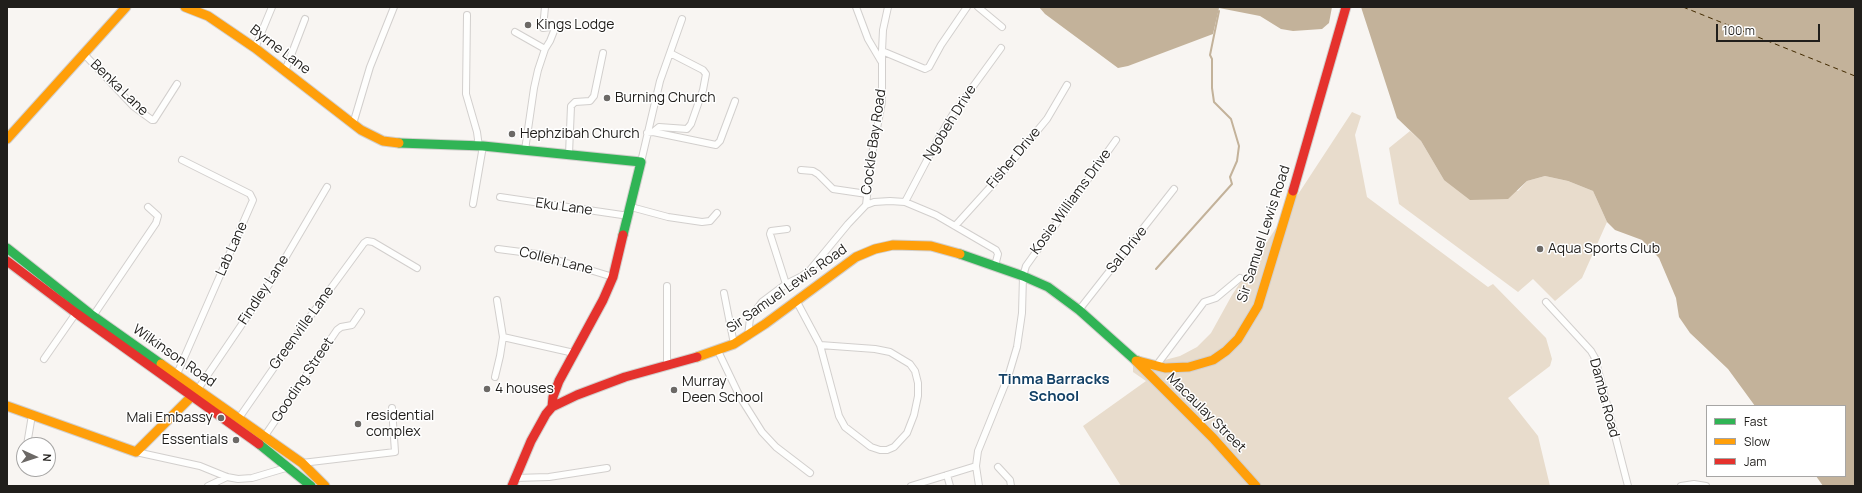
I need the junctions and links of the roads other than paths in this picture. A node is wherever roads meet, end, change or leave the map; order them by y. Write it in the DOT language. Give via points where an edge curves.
graph roads {
  1 [pos="126,7"];
  2 [pos="185,7"];
  3 [pos="272,7"];
  4 [pos="394,7"];
  5 [pos="545,7"];
  6 [pos="856,7"];
  7 [pos="888,7"];
  8 [pos="967,7"];
  9 [pos="978,7"];
  10 [pos="1346,7"];
  11 [pos="467,15"];
  12 [pos="682,19"];
  13 [pos="305,20"];
  14 [pos="1002,27"];
  15 [pos="515,32"];
  16 [pos="255,48"];
  17 [pos="1001,48"];
  18 [pos="544,49"];
  19 [pos="882,51"];
  20 [pos="603,53"];
  21 [pos="670,53"];
  22 [pos="84,54"];
  23 [pos="881,63"];
  24 [pos="285,72"];
  25 [pos="177,84"];
  26 [pos="1067,85"];
  27 [pos="735,101"];
  28 [pos="353,124"];
  29 [pos="650,132"];
  30 [pos="7,139"];
  31 [pos="1116,140"];
  32 [pos="481,146"];
  33 [pos="526,150"];
  34 [pos="569,154"];
  35 [pos="182,160"];
  36 [pos="641,162"];
  37 [pos="801,170"];
  38 [pos="327,188"];
  39 [pos="1174,190"];
  40 [pos="867,194"];
  41 [pos="500,197"];
  42 [pos="905,202"];
  43 [pos="473,204"];
  44 [pos="866,205"];
  45 [pos="148,207"];
  46 [pos="630,212"];
  47 [pos="717,213"];
  48 [pos="955,226"];
  49 [pos="787,229"];
  50 [pos="7,248"];
  51 [pos="498,249"];
  52 [pos="7,261"];
  53 [pos="995,266"];
  54 [pos="417,268"];
  55 [pos="1023,276"];
  56 [pos="613,277"];
  57 [pos="1240,278"];
  58 [pos="786,284"];
  59 [pos="667,286"];
  60 [pos="724,293"];
  61 [pos="497,300"];
  62 [pos="797,302"];
  63 [pos="1546,302"];
  64 [pos="1079,310"];
  65 [pos="361,312"];
  66 [pos="76,313"];
  67 [pos="93,316"];
  68 [pos="748,336"];
  69 [pos="503,337"];
  70 [pos="734,344"];
  71 [pos="820,345"];
  72 [pos="718,351"];
  73 [pos="574,353"];
  74 [pos="44,359"];
  75 [pos="1135,360"];
  76 [pos="667,365"];
  77 [pos="1160,367"];
  78 [pos="177,374"];
  79 [pos="495,377"];
  80 [pos="1158,384"];
  81 [pos="195,393"];
  82 [pos="7,406"];
  83 [pos="552,407"];
  84 [pos="392,408"];
  85 [pos="32,415"];
  86 [pos="239,418"];
  87 [pos="28,437"];
  88 [pos="264,437"];
  89 [pos="136,452"];
  90 [pos="302,463"];
  91 [pos="976,466"];
  92 [pos="998,466"];
  93 [pos="290,467"];
  94 [pos="607,468"];
  95 [pos="810,472"];
  96 [pos="947,475"];
  97 [pos="227,477"];
  98 [pos="514,482"];
  99 [pos="921,485"];
  100 [pos="208,486"];
  101 [pos="311,486"];
  102 [pos="324,486"];
  103 [pos="911,486"];
  104 [pos="950,486"];
  105 [pos="979,486"];
  106 [pos="1011,486"];
  107 [pos="1256,486"];
  108 [pos="1628,486"];
  109 [pos="1681,486"];
  110 [pos="1706,486"];
  1 -- 22 [label="main road"];
  2 -- 16 [label="main road, Byrne Lane" via="203,14"];
  3 -- 16 [label="street"];
  4 -- 28 [label="street" via="370,67"];
  5 -- 18 [label="street" via="543,28 556,26"];
  6 -- 23 [label="street" via="868,39"];
  7 -- 19 [label="street, Cockle Bay Road"];
  8 -- 19 [label="street" via="929,67 925,69"];
  9 -- 14 [label="street"];
  10 -- 77 [label="main road, Sir Samuel Lewis Road" via="1258,306 1238,339 1213,360 1200,365"];
  11 -- 32 [label="street" via="466,94"];
  12 -- 21 [label="street"];
  13 -- 24 [label="street"];
  15 -- 18 [label="street"];
  16 -- 24 [label="main road, Byrne Lane"];
  17 -- 42 [label="street, Ngobeh Drive" via="953,114"];
  18 -- 33 [label="street" via="534,88"];
  19 -- 23 [label="street, Cockle Bay Road"];
  20 -- 34 [label="street" via="594,96 590,102 575,102 571,106"];
  21 -- 29 [label="street" via="660,81"];
  21 -- 29 [label="street" via="703,70 706,79 687,129 659,127"];
  22 -- 25 [label="street, Benka Lane" via="133,106 152,120"];
  22 -- 30 [label="main road"];
  23 -- 40 [label="street, Cockle Bay Road" via="882,102"];
  24 -- 28 [label="main road, Byrne Lane"];
  26 -- 48 [label="street, Fisher Drive" via="1047,119"];
  27 -- 29 [label="street" via="720,141 716,145"];
  28 -- 32 [label="main road, Byrne Lane" via="383,141"];
  29 -- 36 [label="street"];
  31 -- 55 [label="street, Kosie Williams Drive" via="1026,266"];
  32 -- 33 [label="main road, Byrne Lane"];
  32 -- 43 [label="street"];
  33 -- 34 [label="main road, Byrne Lane"];
  34 -- 36 [label="main road, Byrne Lane"];
  35 -- 78 [label="street, Lab Lane" via="250,194 253,200"];
  36 -- 46 [label="main road"];
  37 -- 40 [label="street" via="813,171 833,189"];
  38 -- 81 [label="street, Findley Lane" via="274,277"];
  39 -- 64 [label="street, Sal Drive"];
  40 -- 44 [label="street, Cockle Bay Road"];
  41 -- 46 [label="street, Eku Lane"];
  42 -- 44 [label="street, Cockle Bay Road" via="882,201"];
  42 -- 48 [label="street, Cockle Bay Road"];
  44 -- 58 [label="street, Cockle Bay Road" via="810,270"];
  45 -- 67 [label="street" via="158,216 156,223"];
  46 -- 47 [label="street, Eku Lane" via="702,222 710,220"];
  46 -- 56 [label="main road"];
  48 -- 53 [label="street, Cockle Bay Road" via="996,250 998,254"];
  49 -- 58 [label="street" via="771,231 770,234"];
  50 -- 67 [label="main road, Wilkinson Road"];
  51 -- 56 [label="street, Colleh Lane" via="538,254"];
  52 -- 66 [label="main road, Wilkinson Road"];
  53 -- 55 [label="main road, Sir Samuel Lewis Road"];
  53 -- 62 [label="main road, Sir Samuel Lewis Road" via="931,246 893,245 856,257"];
  54 -- 86 [label="street, Greenville Lane" via="373,242 364,243"];
  55 -- 64 [label="main road, Sir Samuel Lewis Road" via="1048,287"];
  55 -- 91 [label="street" via="1022,313 1017,347 1008,377 981,439"];
  56 -- 73 [label="main road"];
  57 -- 77 [label="street" via="1216,298 1204,302"];
  58 -- 68 [label="street, Cockle Bay Road" via="762,302 750,318"];
  59 -- 76 [label="street"];
  60 -- 70 [label="street"];
  61 -- 69 [label="street"];
  62 -- 68 [label="main road, Sir Samuel Lewis Road"];
  62 -- 71 [label="street"];
  63 -- 108 [label="street, Damba Road" via="1595,358"];
  64 -- 75 [label="main road, Sir Samuel Lewis Road"];
  65 -- 88 [label="street, Gooding Street" via="352,325 337,330"];
  66 -- 74 [label="street"];
  66 -- 81 [label="main road, Wilkinson Road"];
  67 -- 78 [label="main road, Wilkinson Road"];
  68 -- 70 [label="main road, Sir Samuel Lewis Road"];
  69 -- 73 [label="street"];
  69 -- 79 [label="street"];
  70 -- 72 [label="main road, Sir Samuel Lewis Road"];
  71 -- 71 [label="street" via="890,352 910,364 915,371 918,396 907,432 894,447 887,450 871,447 844,427"];
  72 -- 76 [label="main road, Sir Samuel Lewis Road"];
  72 -- 95 [label="street" via="740,397 762,432 776,447"];
  73 -- 83 [label="main road" via="555,389"];
  75 -- 77 [label="main road, Sir Samuel Lewis Road"];
  75 -- 80 [label="main road, Macaulay Street"];
  76 -- 83 [label="main road, Sir Samuel Lewis Road" via="625,377"];
  77 -- 80 [label="main road"];
  78 -- 81 [label="main road, Wilkinson Road"];
  80 -- 107 [label="main road, Macaulay Street" via="1213,438"];
  81 -- 86 [label="main road, Wilkinson Road"];
  81 -- 89 [label="main road"];
  81 -- 93 [label="main road, Wilkinson Road"];
  82 -- 85 [label="main road"];
  83 -- 98 [label="main road, Sir Samuel Lewis Road" via="531,441"];
  84 -- 90 [label="street" via="395,452"];
  85 -- 87 [label="street"];
  85 -- 89 [label="main road"];
  86 -- 88 [label="main road, Wilkinson Road"];
  88 -- 90 [label="main road, Wilkinson Road"];
  89 -- 97 [label="street" via="200,466"];
  90 -- 102 [label="main road, Wilkinson Road"];
  91 -- 96 [label="street"];
  91 -- 105 [label="street"];
  92 -- 106 [label="street" via="1010,480"];
  93 -- 97 [label="street" via="245,479"];
  93 -- 101 [label="main road, Wilkinson Road"];
  94 -- 98 [label="street"];
  96 -- 99 [label="street"];
  96 -- 104 [label="street"];
  97 -- 100 [label="street"];
  99 -- 103 [label="street"];
  109 -- 110 [label="street"];
}
